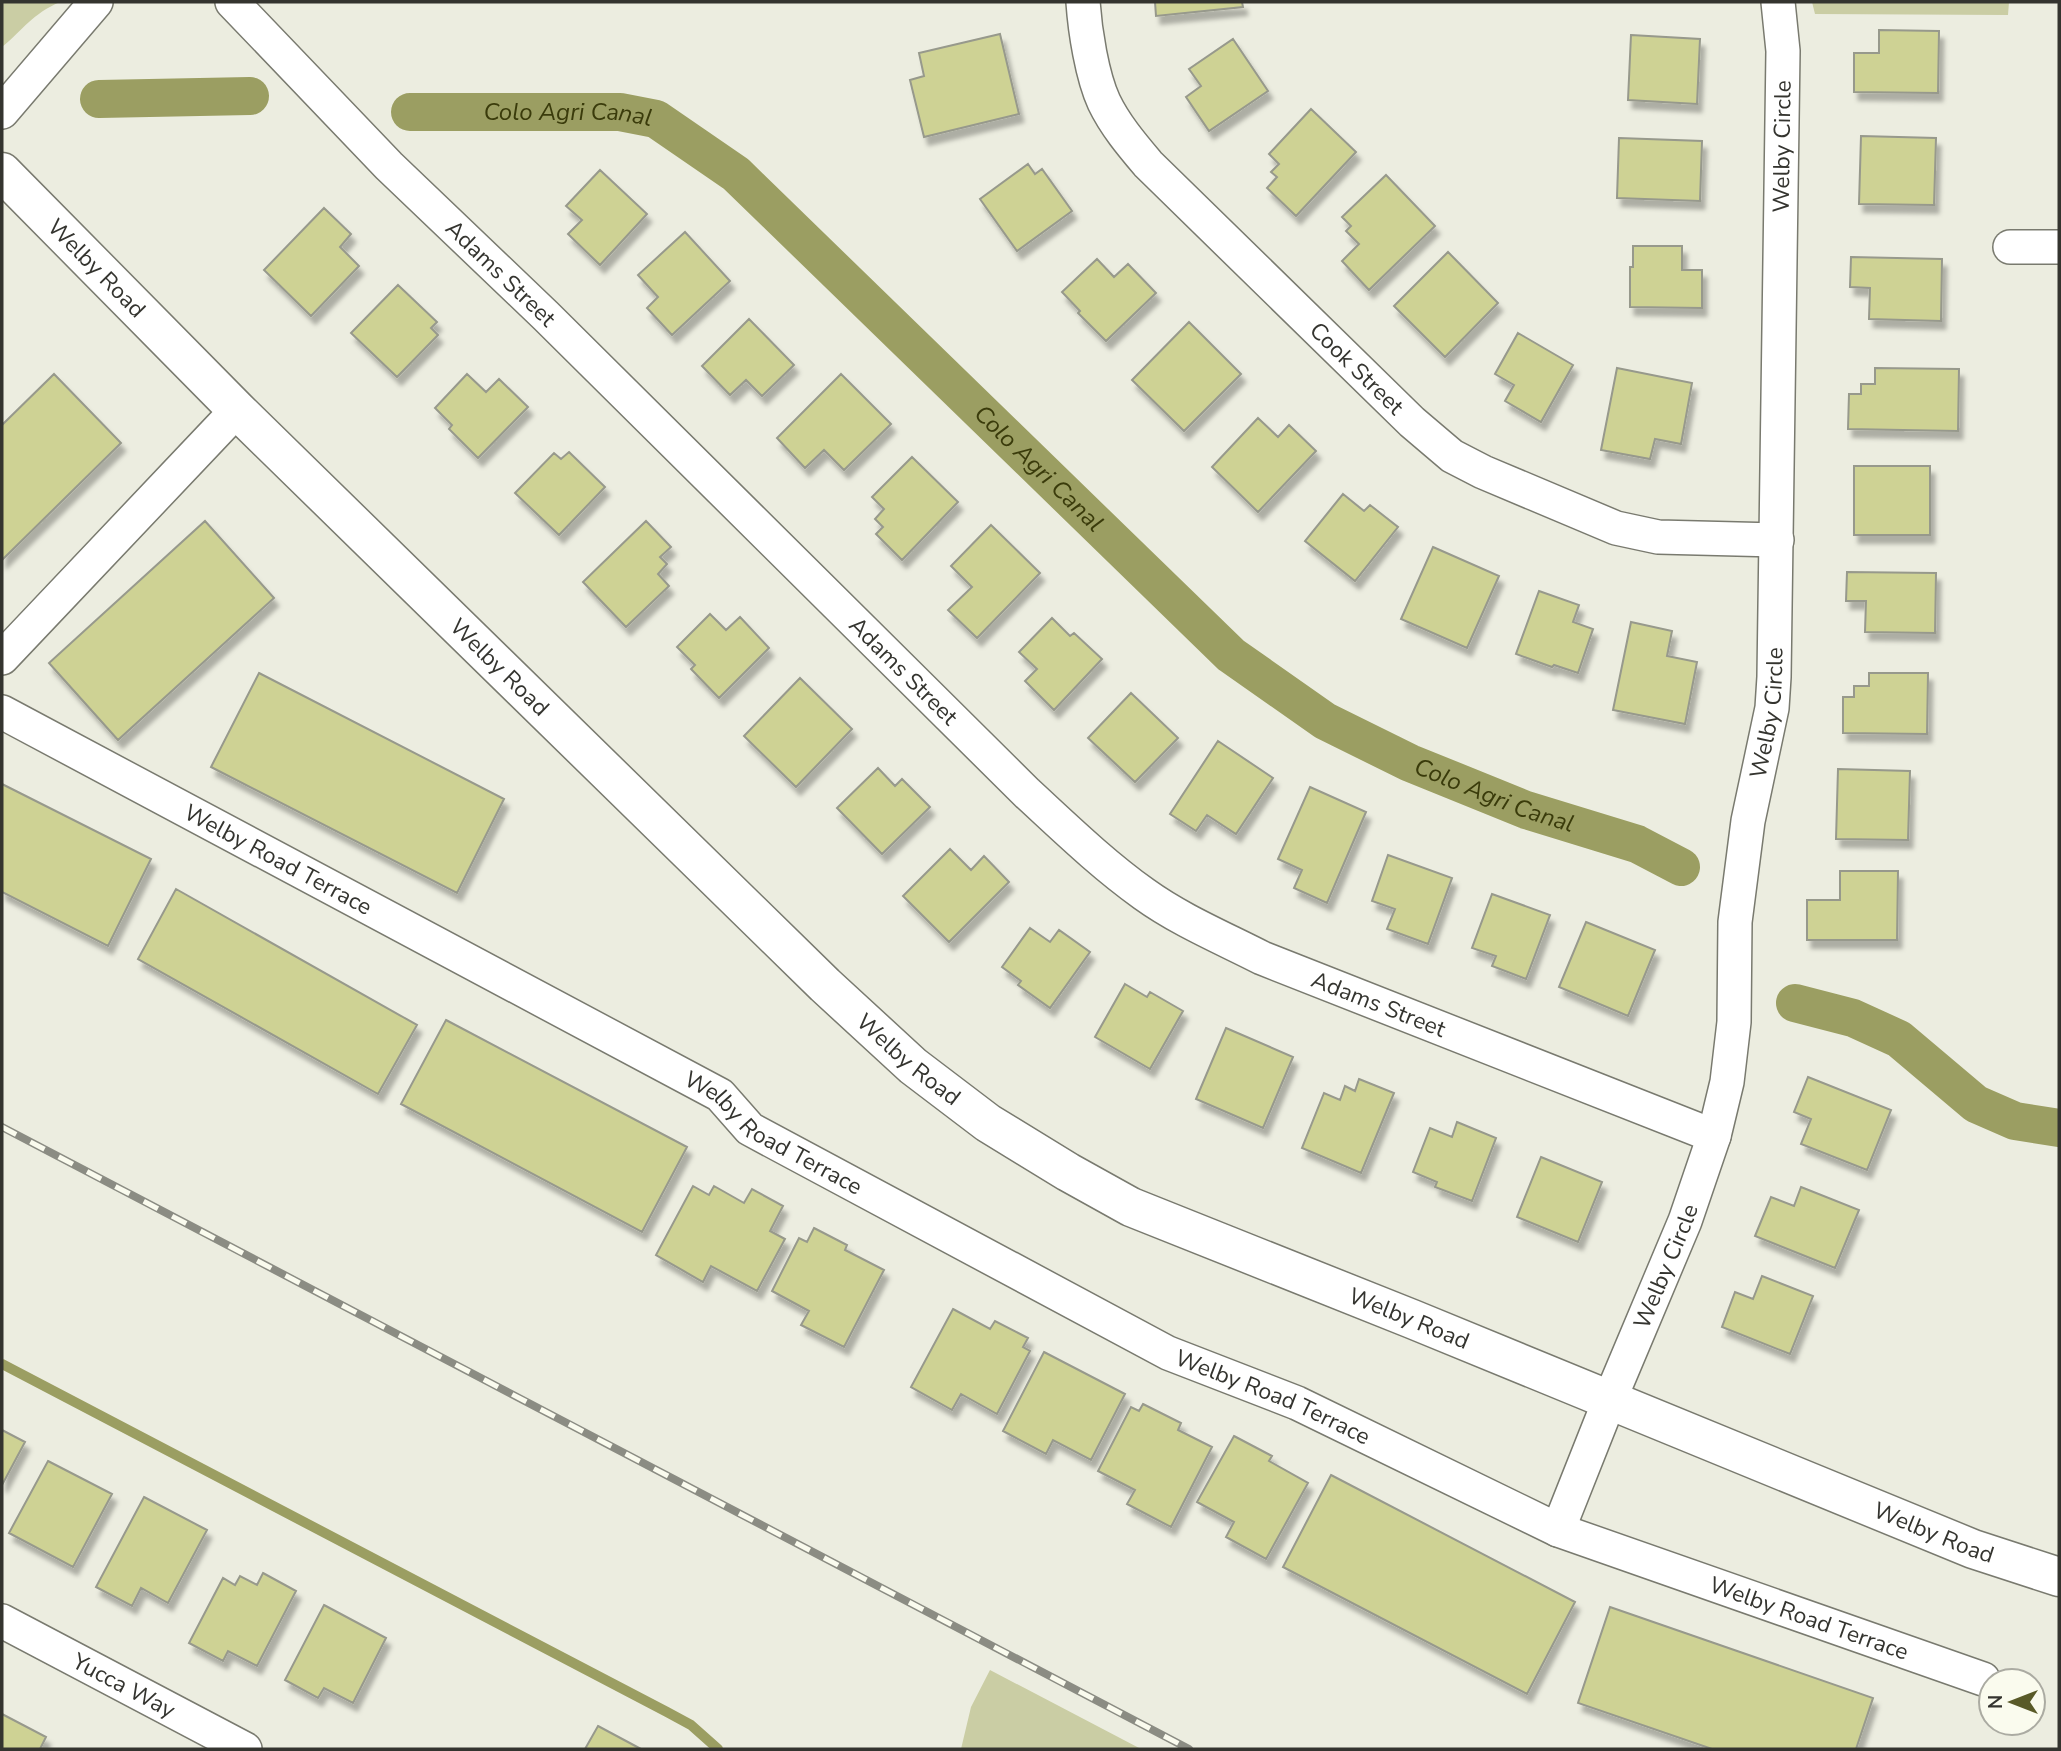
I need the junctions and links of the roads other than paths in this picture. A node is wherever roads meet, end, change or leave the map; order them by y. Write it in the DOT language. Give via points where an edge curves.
graph roads {
  1 [pos="96,2"];
  2 [pos="232,2"];
  3 [pos="1083,2"];
  4 [pos="1778,2"];
  5 [pos="2,112"];
  6 [pos="2,172"];
  7 [pos="2010,247"];
  8 [pos="2059,247"];
  9 [pos="237,410"];
  10 [pos="1777,540"];
  11 [pos="2,658"];
  12 [pos="2,712"];
  13 [pos="1714,1136"];
  14 [pos="1610,1399"];
  15 [pos="1558,1530"];
  16 [pos="2059,1577"];
  17 [pos="2,1621"];
  18 [pos="1977,1676"];
  19 [pos="246,1749"];
  1 -- 5 [label="street"];
  2 -- 13 [label="street, Adams Street" via="389,166 1027,793 1146,895 1262,958"];
  3 -- 10 [label="street, Cook Street" via="1090,54 1104,102 1147,164 1452,456 1616,528 1658,537"];
  4 -- 10 [label="street, Welby Circle" via="1783,51"];
  6 -- 9 [label="street, Welby Road"];
  7 -- 8 [label="street"];
  9 -- 11 [label="street"];
  9 -- 14 [label="street, Welby Road" via="825,985 913,1066 988,1123 1132,1207"];
  10 -- 13 [label="street, Welby Circle" via="1772,708 1748,821 1735,922 1734,1022"];
  12 -- 15 [label="street, Welby Road Terrace" via="720,1095 750,1129 1168,1353 1297,1403"];
  13 -- 14 [label="street, Welby Circle" via="1685,1221"];
  14 -- 15 [label="street"];
  14 -- 16 [label="street, Welby Road" via="1973,1549"];
  15 -- 18 [label="street, Welby Road Terrace"];
  17 -- 19 [label="street, Yucca Way"];
}
